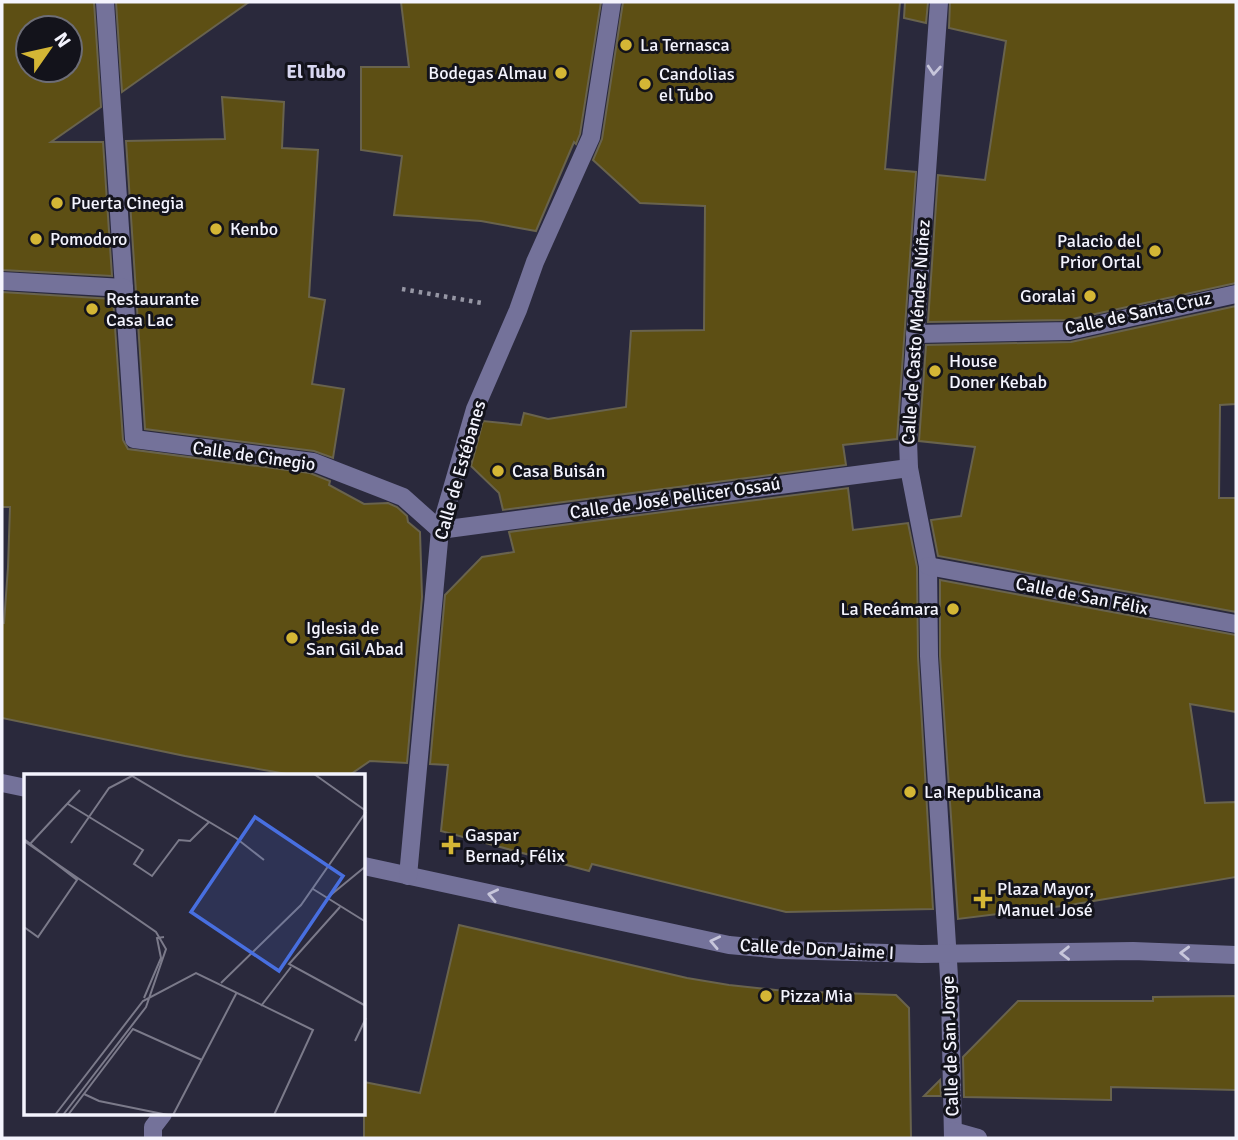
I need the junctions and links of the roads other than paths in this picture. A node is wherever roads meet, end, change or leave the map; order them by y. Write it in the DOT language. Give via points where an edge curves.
graph roads {
  1 [pos="105,2"];
  2 [pos="612,2"];
  3 [pos="939,2"];
  4 [pos="2,281"];
  5 [pos="124,288"];
  6 [pos="1236,294"];
  7 [pos="915,334"];
  8 [pos="909,468"];
  9 [pos="440,530"];
  10 [pos="929,566"];
  11 [pos="1236,624"];
  12 [pos="2,783"];
  13 [pos="24,788"];
  14 [pos="366,866"];
  15 [pos="408,876"];
  16 [pos="947,954"];
  17 [pos="1236,955"];
  18 [pos="161,1116"];
  19 [pos="953,1135"];
  20 [pos="153,1138"];
  21 [pos="978,1138"];
  1 -- 5 [label="street"];
  2 -- 9 [label="street, Calle de Estébanes" via="591,137 475,409"];
  3 -- 7 [label="street, Calle de Casto Méndez Núñez, one-way"];
  4 -- 5 [label="street"];
  5 -- 9 [label="street, Calle de Cinegio" via="134,439 313,462 404,496"];
  6 -- 7 [label="street, Calle de Santa Cruz" via="1069,331"];
  7 -- 8 [label="street, Calle de Casto Méndez Núñez"];
  8 -- 9 [label="street, Calle de José Pellicer Ossaú"];
  8 -- 10 [label="street, Calle de Casto Méndez Núñez"];
  9 -- 15 [label="street, Calle de Estébanes"];
  10 -- 11 [label="street, Calle de San Félix"];
  10 -- 16 [label="street, Calle de Casto Méndez Núñez" via="929,656"];
  12 -- 13 [label="street"];
  14 -- 15 [label="street, Calle de Don Jaime I"];
  16 -- 15 [label="street, Calle de Don Jaime I, one-way" via="729,945"];
  17 -- 16 [label="street, Calle de Don Jaime I, one-way" via="1133,951"];
  16 -- 19 [label="street, Calle de San Jorge"];
  18 -- 20 [label="street" via="153,1127"];
  19 -- 21 [label="street"];
}
